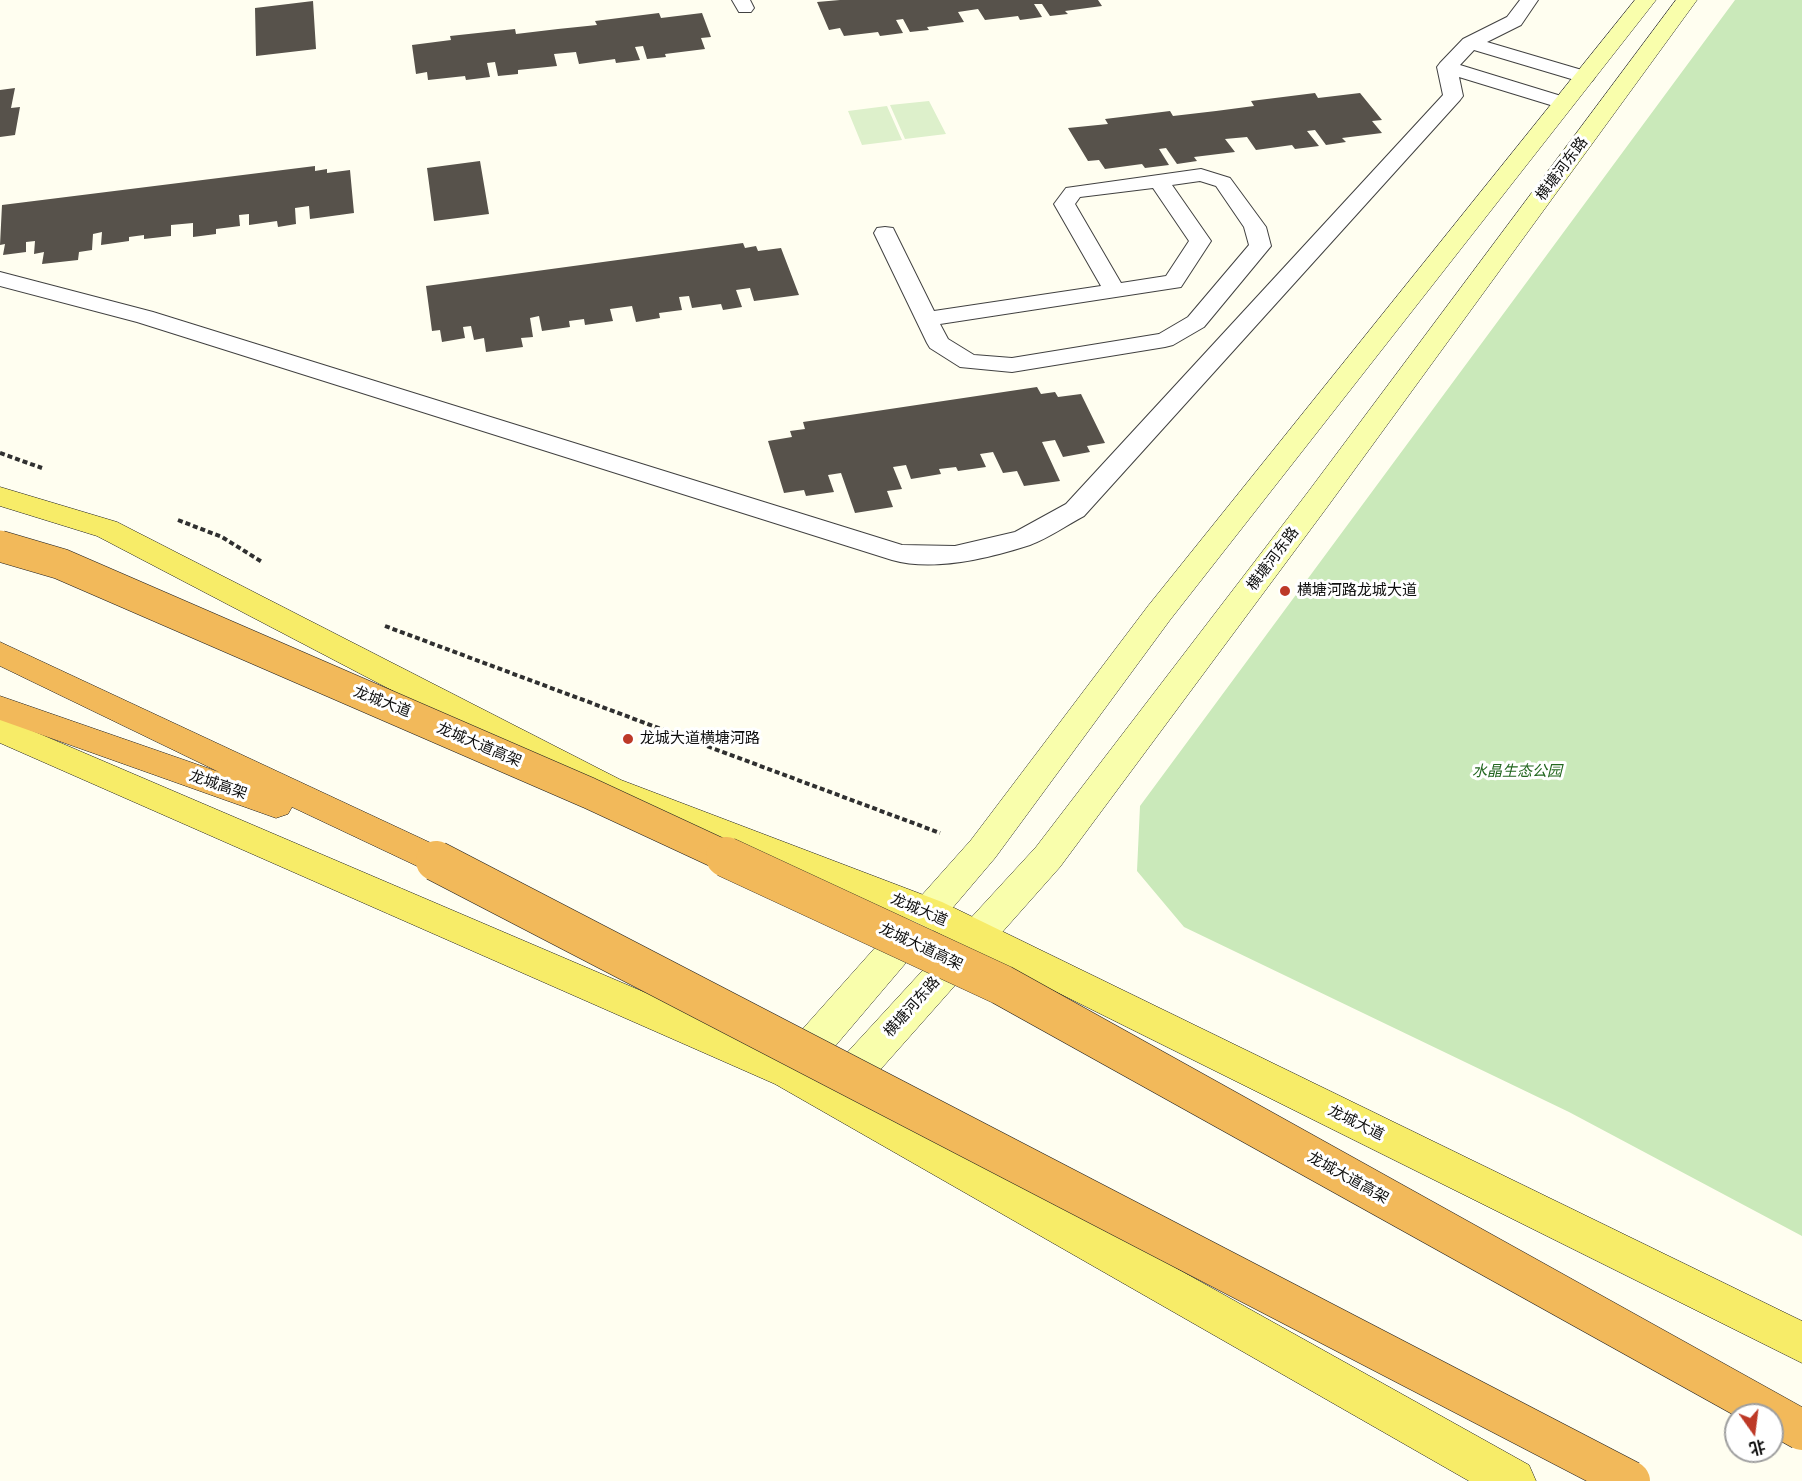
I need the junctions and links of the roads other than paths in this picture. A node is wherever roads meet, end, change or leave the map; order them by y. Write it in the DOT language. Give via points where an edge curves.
graph roads {
  1 [pos="1529,0"];
  2 [pos="1646,0"];
  3 [pos="1687,0"];
  4 [pos="1470,43"];
  5 [pos="1447,67"];
  6 [pos="1585,77"];
  7 [pos="1564,103"];
  8 [pos="1159,181"];
  9 [pos="885,233"];
  10 [pos="0,279"];
  11 [pos="1114,290"];
  12 [pos="926,319"];
  13 [pos="0,496"];
  14 [pos="0,546"];
  15 [pos="0,561"];
  16 [pos="0,653"];
  17 [pos="0,708"];
  18 [pos="0,729"];
  19 [pos="615,792"];
  20 [pos="436,861"];
  21 [pos="929,912"];
  22 [pos="977,936"];
  23 [pos="789,1072"];
  24 [pos="832,1096"];
  25 [pos="1802,1344"];
  26 [pos="1802,1430"];
  27 [pos="1513,1481"];
  28 [pos="1630,1481"];
  1 -- 4 [label="lane" via="1514,21"];
  2 -- 6 [label="main road"];
  3 -- 22 [label="main road, 横塘河东路" via="1048,857"];
  4 -- 5 [label="lane"];
  4 -- 6 [label="lane"];
  5 -- 7 [label="lane"];
  5 -- 10 [label="lane" via="1453,96 1075,510 1023,538 955,555 901,554 145,317"];
  6 -- 7 [label="main road"];
  7 -- 21 [label="main road" via="1159,613 983,849"];
  8 -- 11 [label="lane" via="1200,241 1173,282"];
  8 -- 11 [label="lane" via="1072,192 1064,204"];
  8 -- 12 [label="lane" via="1201,175 1223,182 1255,228 1260,246 1196,322 1165,340 1012,365 968,362 938,343"];
  9 -- 12 [label="lane"];
  11 -- 12 [label="lane"];
  13 -- 19 [label="main road" via="107,529"];
  14 -- 26 [label="highway, 龙城大道高架, bridge" via="61,564 589,793 1002,985"];
  15 -- 19 [label="main road, 龙城大道" via="54,577"];
  16 -- 20 [label="highway"];
  17 -- 20 [label="highway, 龙城高架"];
  18 -- 23 [label="main road"];
  19 -- 21 [label="main road, 龙城大道"];
  20 -- 28 [label="highway, bridge"];
  21 -- 22 [label="main road, 龙城大道"];
  21 -- 23 [label="main road"];
  22 -- 24 [label="main road, 横塘河东路"];
  22 -- 25 [label="main road, 龙城大道"];
  23 -- 24 [label="main road"];
  24 -- 27 [label="main road"];
}
